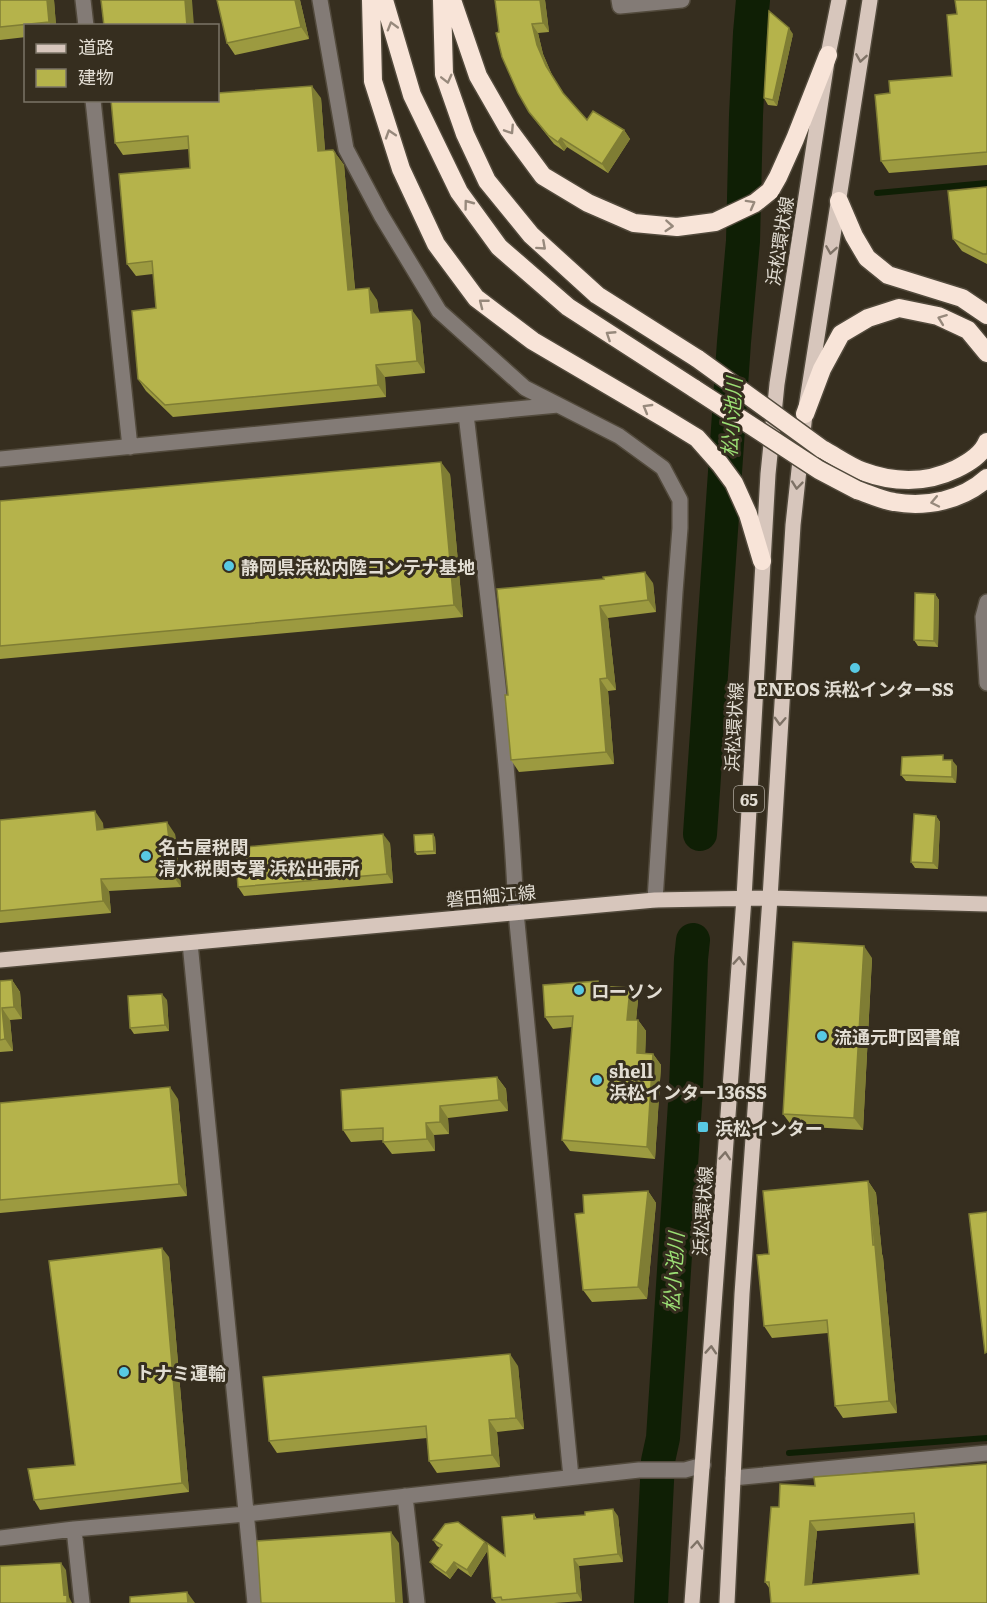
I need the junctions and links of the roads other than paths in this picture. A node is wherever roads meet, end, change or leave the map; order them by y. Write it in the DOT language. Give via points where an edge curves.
graph roads {
  1 [pos="83,0"];
  2 [pos="320,0"];
  3 [pos="371,0"];
  4 [pos="384,0"];
  5 [pos="442,0"];
  6 [pos="452,0"];
  7 [pos="619,0"];
  8 [pos="682,0"];
  9 [pos="839,0"];
  10 [pos="870,0"];
  11 [pos="86,24"];
  12 [pos="828,55"];
  13 [pos="93,102"];
  14 [pos="839,201"];
  15 [pos="987,315"];
  16 [pos="987,353"];
  17 [pos="559,405"];
  18 [pos="466,414"];
  19 [pos="806,414"];
  20 [pos="987,442"];
  21 [pos="130,447"];
  22 [pos="0,459"];
  23 [pos="987,478"];
  24 [pos="762,561"];
  25 [pos="987,602"];
  26 [pos="987,683"];
  27 [pos="744,898"];
  28 [pos="770,898"];
  29 [pos="655,900"];
  30 [pos="987,904"];
  31 [pos="516,912"];
  32 [pos="190,944"];
  33 [pos="0,960"];
  34 [pos="987,1453"];
  35 [pos="703,1465"];
  36 [pos="571,1477"];
  37 [pos="732,1478"];
  38 [pos="405,1496"];
  39 [pos="246,1514"];
  40 [pos="75,1529"];
  41 [pos="0,1538"];
  42 [pos="82,1603"];
  43 [pos="255,1603"];
  44 [pos="417,1603"];
  45 [pos="692,1603"];
  46 [pos="727,1603"];
  1 -- 11 [label="street"];
  2 -- 17 [label="street" via="346,148 381,215 438,311 525,388"];
  24 -- 3 [label="highway, one-way" via="734,483 697,438 533,341 476,298 436,244 401,169 372,81"];
  23 -- 4 [label="highway, one-way, bridge" via="954,497 929,504 894,502 857,490 819,470 568,308 499,247 459,192 412,95"];
  5 -- 20 [label="highway, one-way, bridge" via="444,74 487,181 531,235 597,295 862,471 897,480 921,481 969,463"];
  6 -- 12 [label="highway, one-way" via="478,76 509,130 543,176 588,203 634,223 677,227 715,222 755,203 770,191"];
  7 -- 8 [label="street" via="620,6"];
  9 -- 12 [label="main road, 浜松環状線 / 65"];
  10 -- 14 [label="main road, 65, one-way"];
  12 -- 24 [label="main road, 浜松環状線 / 65" via="777,384"];
  13 -- 21 [label="street"];
  14 -- 15 [label="highway" via="867,258 888,275 962,298"];
  14 -- 19 [label="main road, 65, one-way"];
  16 -- 19 [label="highway, one-way" via="968,330 938,316 899,308 868,318 841,334 822,369"];
  17 -- 18 [label="street"];
  17 -- 29 [label="street" via="619,436 663,468 680,500"];
  18 -- 21 [label="street"];
  18 -- 31 [label="street" via="500,709"];
  19 -- 28 [label="main road, 65, one-way" via="791,547"];
  21 -- 22 [label="street"];
  24 -- 27 [label="main road, 浜松環状線 / 65"];
  25 -- 26 [label="street" via="982,617"];
  27 -- 28 [label="main road, 磐田細江線"];
  27 -- 29 [label="main road, 磐田細江線"];
  35 -- 27 [label="main road, 浜松環状線 / 65, one-way"];
  28 -- 30 [label="main road, 磐田細江線"];
  28 -- 37 [label="main road, 65"];
  29 -- 31 [label="main road, 磐田細江線"];
  31 -- 32 [label="main road, 磐田細江線"];
  31 -- 36 [label="street"];
  32 -- 33 [label="main road, 磐田細江線"];
  32 -- 39 [label="street"];
  34 -- 37 [label="street"];
  35 -- 36 [label="street" via="685,1470"];
  45 -- 35 [label="main road, 浜松環状線 / 65, one-way"];
  36 -- 38 [label="street"];
  37 -- 46 [label="main road, 65"];
  38 -- 39 [label="street"];
  38 -- 44 [label="street"];
  39 -- 40 [label="street"];
  39 -- 43 [label="street"];
  40 -- 41 [label="street"];
  40 -- 42 [label="street"];
}
